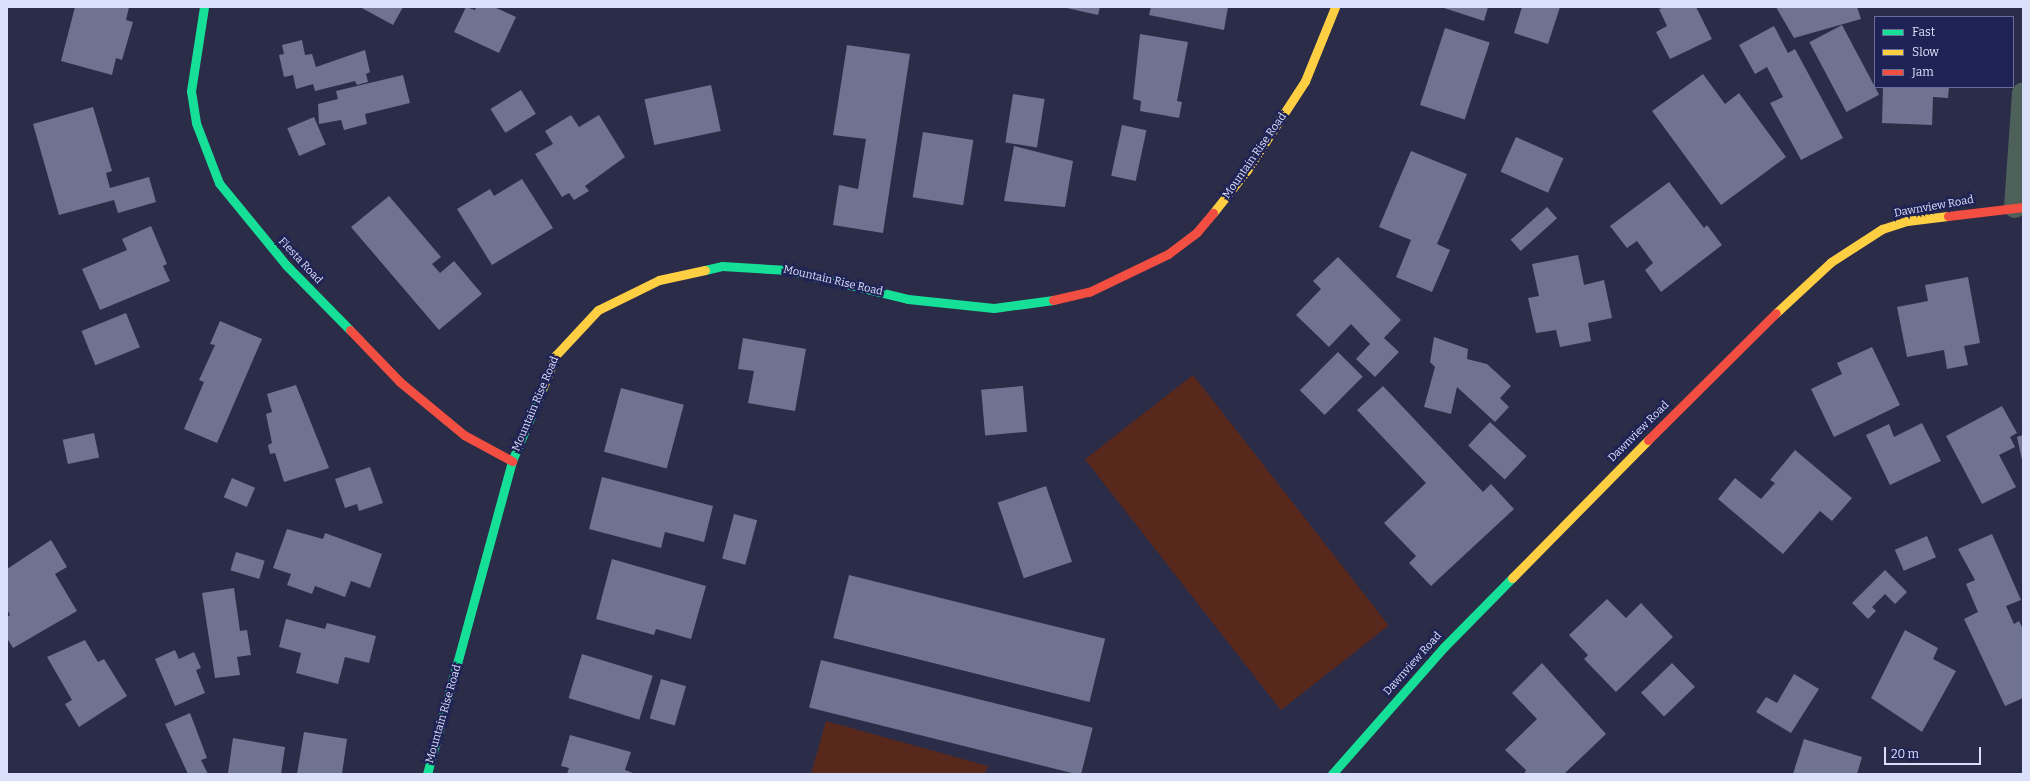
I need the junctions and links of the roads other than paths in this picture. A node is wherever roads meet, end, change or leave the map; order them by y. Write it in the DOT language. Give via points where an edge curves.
graph roads {
  1 [pos="204,7"];
  2 [pos="1335,7"];
  3 [pos="2023,93"];
  4 [pos="2019,207"];
  5 [pos="512,461"];
  6 [pos="427,774"];
  7 [pos="1332,774"];
  1 -- 5 [label="street, Fiesta Road" via="191,91 196,123 219,183 287,266 400,382 464,435"];
  2 -- 5 [label="street, Mountain Rise Road" via="1305,81 1247,170 1197,232 1150,265 1069,297 994,308 908,299 788,270 748,266 722,266 659,280 598,310 561,350"];
  3 -- 4 [label="street"];
  4 -- 7 [label="street, Dawnview Road" via="1907,221 1882,229 1831,262 1744,342 1444,647"];
  5 -- 6 [label="street, Mountain Rise Road"];
}
